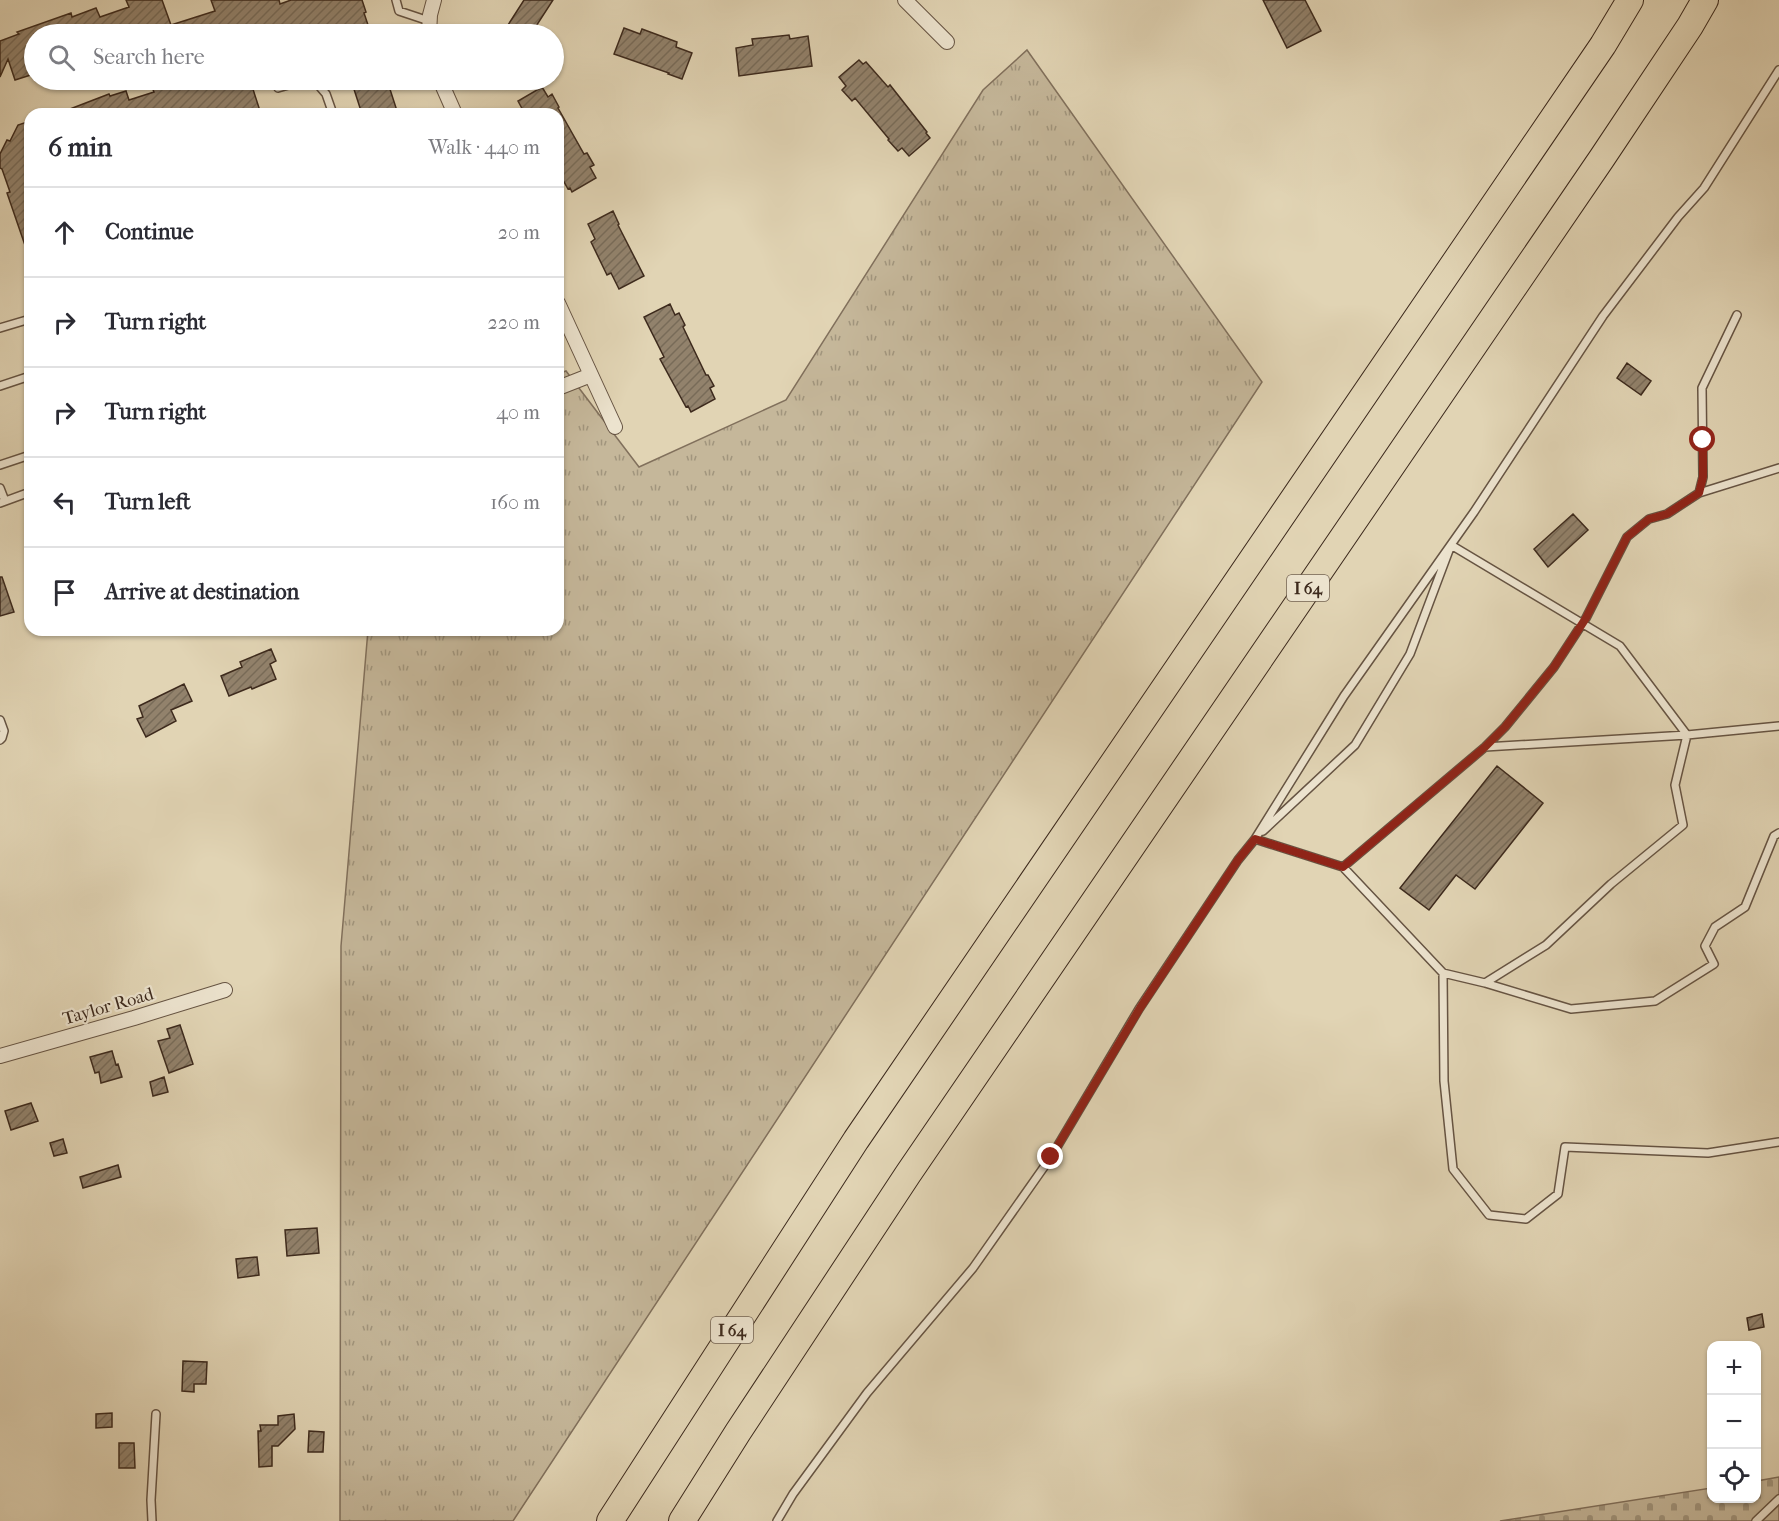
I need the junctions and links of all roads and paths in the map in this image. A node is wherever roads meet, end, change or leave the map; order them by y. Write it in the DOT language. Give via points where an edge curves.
graph roads {
  1 [pos="396,0"];
  2 [pos="434,0"];
  3 [pos="905,0"];
  4 [pos="1630,0"];
  5 [pos="1705,0"];
  6 [pos="422,24"];
  7 [pos="430,24"];
  8 [pos="947,42"];
  9 [pos="1779,70"];
  10 [pos="323,90"];
  11 [pos="444,90"];
  12 [pos="331,108"];
  13 [pos="452,108"];
  14 [pos="1737,315"];
  15 [pos="564,316"];
  16 [pos="24,321"];
  17 [pos="0,329"];
  18 [pos="591,375"];
  19 [pos="24,378"];
  20 [pos="0,386"];
  21 [pos="564,386"];
  22 [pos="615,427"];
  23 [pos="24,457"];
  24 [pos="0,465"];
  25 [pos="1779,468"];
  26 [pos="0,488"];
  27 [pos="1699,493"];
  28 [pos="24,494"];
  29 [pos="3,502"];
  30 [pos="1451,545"];
  31 [pos="1582,624"];
  32 [pos="0,720"];
  33 [pos="1779,726"];
  34 [pos="1687,735"];
  35 [pos="0,740"];
  36 [pos="1485,747"];
  37 [pos="1779,833"];
  38 [pos="1255,839"];
  39 [pos="1343,867"];
  40 [pos="1443,973"];
  41 [pos="1485,983"];
  42 [pos="225,990"];
  43 [pos="0,1056"];
  44 [pos="1779,1142"];
  45 [pos="156,1414"];
  46 [pos="1779,1499"];
  47 [pos="152,1521"];
  48 [pos="610,1521"];
  49 [pos="682,1521"];
  50 [pos="777,1521"];
  51 [pos="1756,1521"];
  1 -- 6 [label="lane" via="399,11"];
  2 -- 7 [label="street"];
  3 -- 8 [label="street"];
  4 -- 48 [label="highway, I 64" via="1424,310 850,1150"];
  5 -- 49 [label="highway, I 64" via="1602,158 908,1174"];
  9 -- 30 [label="lane" via="1704,188 1678,216 1603,316"];
  10 -- 12 [label="lane"];
  11 -- 13 [label="street"];
  14 -- 27 [label="lane" via="1702,388 1703,477"];
  15 -- 18 [label="street"];
  16 -- 17 [label="lane"];
  18 -- 21 [label="street"];
  18 -- 22 [label="street"];
  19 -- 20 [label="lane"];
  23 -- 24 [label="lane"];
  25 -- 27 [label="lane"];
  26 -- 29 [label="lane"];
  27 -- 31 [label="lane" via="1667,514 1649,519 1627,537"];
  28 -- 29 [label="lane"];
  30 -- 31 [label="lane"];
  30 -- 38 [label="lane" via="1344,696"];
  30 -- 38 [label="lane" via="1410,654 1355,745"];
  31 -- 34 [label="lane" via="1620,646"];
  31 -- 36 [label="lane" via="1554,667"];
  32 -- 35 [label="lane" via="4,731"];
  33 -- 34 [label="lane"];
  34 -- 36 [label="lane"];
  34 -- 41 [label="lane" via="1675,785 1683,825 1611,884 1546,945"];
  36 -- 39 [label="lane"];
  37 -- 41 [label="lane" via="1774,836 1745,906 1714,927 1705,946 1714,964 1655,1001 1571,1009"];
  38 -- 39 [label="lane"];
  38 -- 50 [label="lane" via="1140,1008 1051,1157 972,1268 867,1393"];
  39 -- 40 [label="lane"];
  40 -- 41 [label="lane"];
  40 -- 44 [label="lane" via="1444,1081 1453,1169 1490,1215 1526,1219 1558,1194 1565,1147 1708,1153"];
  42 -- 43 [label="street, Taylor Road"];
  45 -- 47 [label="lane"];
  46 -- 51 [label="lane"];
}
